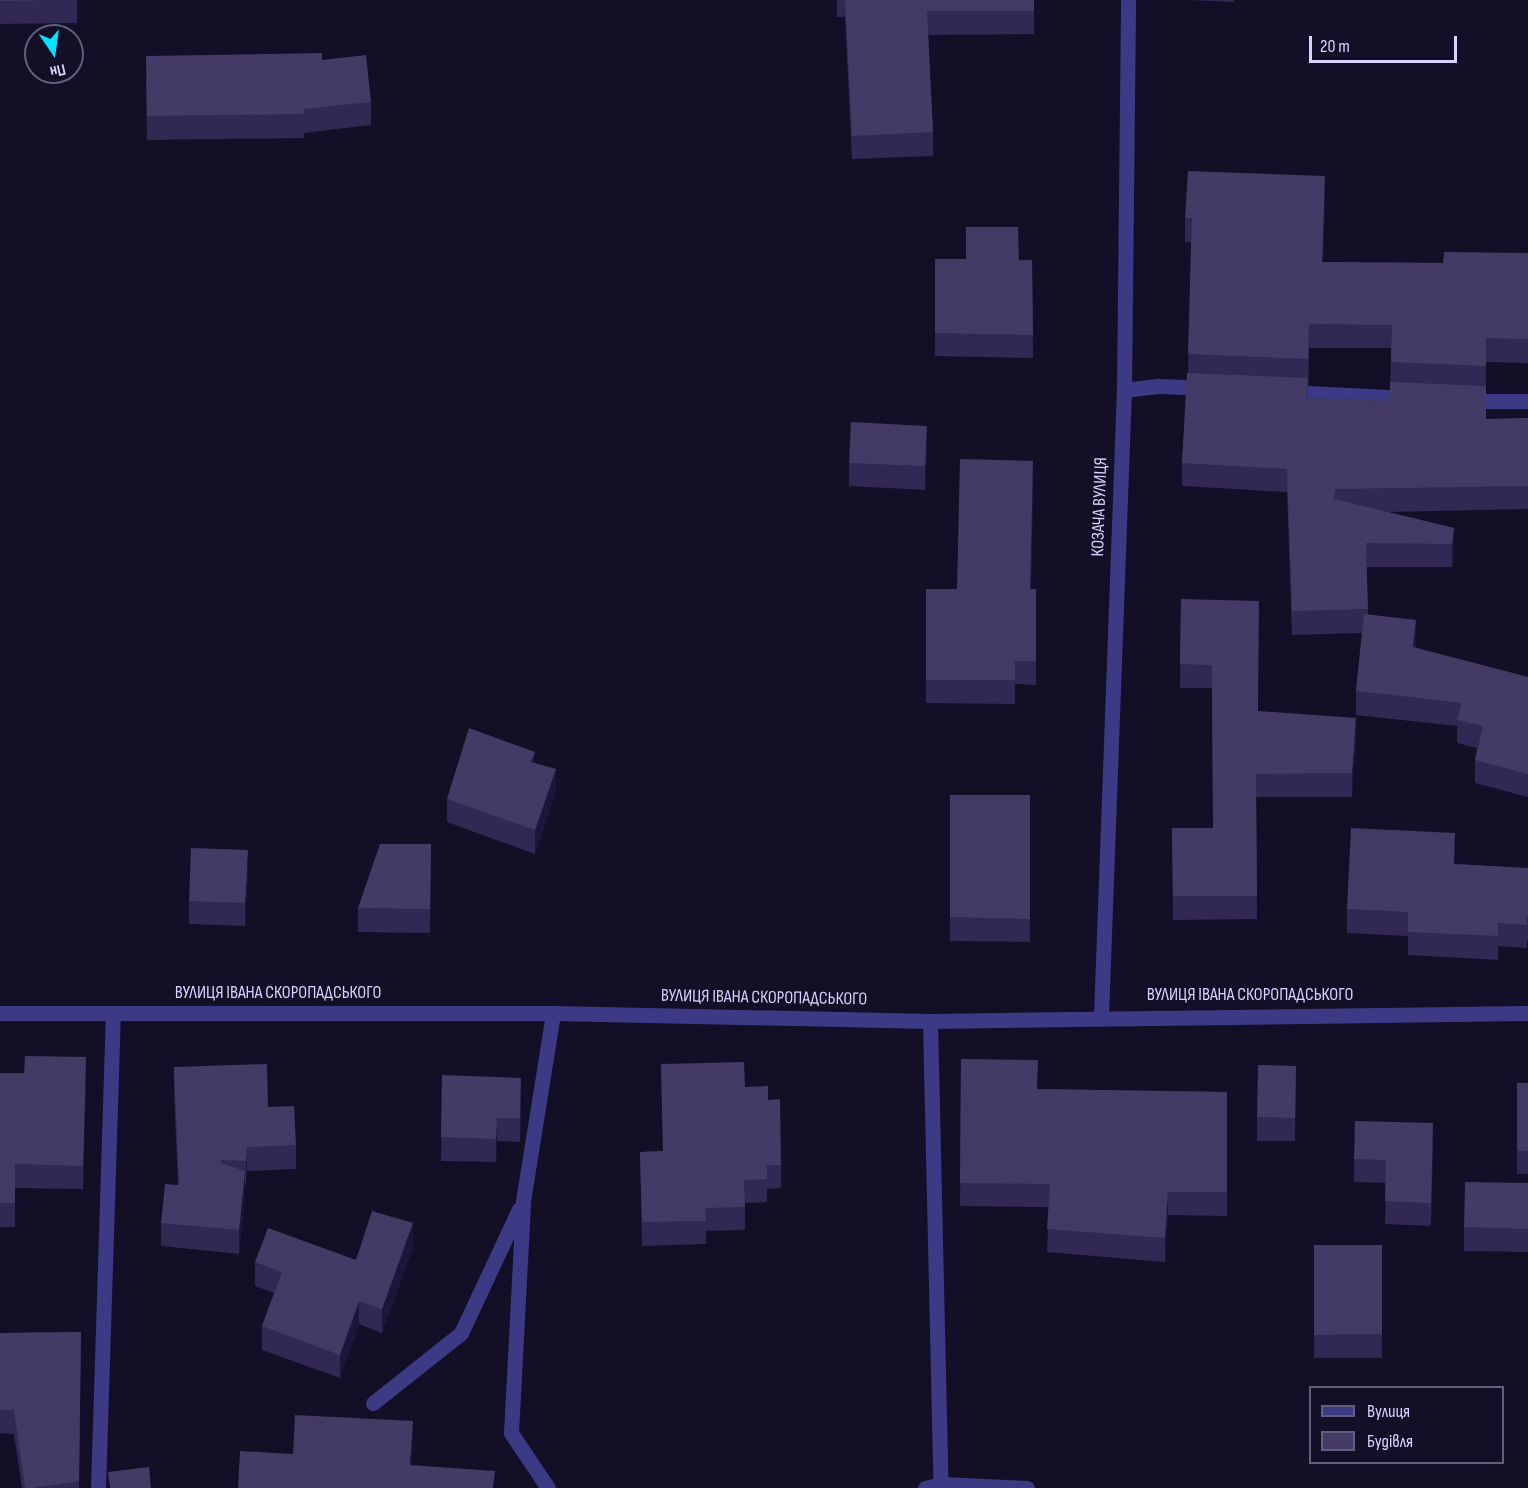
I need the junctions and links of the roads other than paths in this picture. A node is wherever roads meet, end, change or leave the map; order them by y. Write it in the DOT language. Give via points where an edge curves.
graph roads {
  1 [pos="1128,0"];
  2 [pos="1228,389"];
  3 [pos="1124,390"];
  4 [pos="1274,392"];
  5 [pos="1424,399"];
  6 [pos="1447,400"];
  7 [pos="1528,401"];
  8 [pos="0,1013"];
  9 [pos="113,1013"];
  10 [pos="553,1013"];
  11 [pos="1528,1013"];
  12 [pos="1101,1016"];
  13 [pos="930,1021"];
  14 [pos="523,1201"];
  15 [pos="372,1403"];
  16 [pos="941,1486"];
  17 [pos="98,1488"];
  18 [pos="549,1488"];
  19 [pos="925,1488"];
  20 [pos="1027,1488"];
  1 -- 3 [label="street, КОЗАЧА ВУЛИЦЯ"];
  2 -- 3 [label="street" via="1159,386"];
  3 -- 12 [label="street, КОЗАЧА ВУЛИЦЯ"];
  4 -- 5 [label="street"];
  6 -- 7 [label="street"];
  8 -- 9 [label="street, ВУЛИЦЯ ІВАНА СКОРОПАДСЬКОГО"];
  9 -- 10 [label="street, ВУЛИЦЯ ІВАНА СКОРОПАДСЬКОГО"];
  9 -- 17 [label="street"];
  10 -- 13 [label="street, ВУЛИЦЯ ІВАНА СКОРОПАДСЬКОГО"];
  10 -- 14 [label="street"];
  11 -- 12 [label="street, ВУЛИЦЯ ІВАНА СКОРОПАДСЬКОГО"];
  12 -- 13 [label="street, ВУЛИЦЯ ІВАНА СКОРОПАДСЬКОГО"];
  13 -- 16 [label="street"];
  14 -- 15 [label="street" via="460,1333"];
  14 -- 18 [label="street" via="511,1433"];
  16 -- 19 [label="street"];
  16 -- 20 [label="street"];
}
